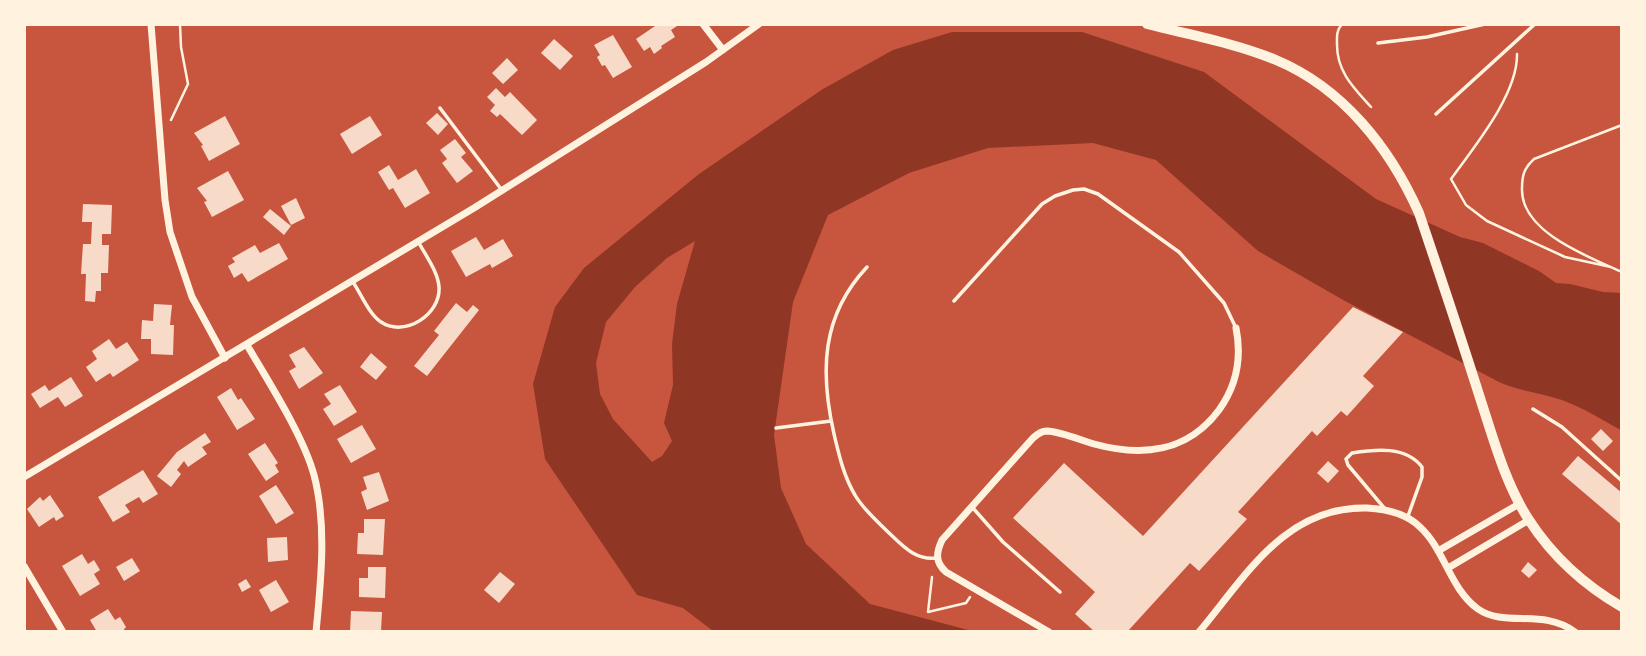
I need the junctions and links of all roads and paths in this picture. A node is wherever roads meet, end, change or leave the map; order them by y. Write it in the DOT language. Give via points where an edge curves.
graph roads {
  1 [pos="151,24"];
  2 [pos="180,24"];
  3 [pos="703,24"];
  4 [pos="760,24"];
  5 [pos="1147,24"];
  6 [pos="1342,24"];
  7 [pos="1485,24"];
  8 [pos="1535,24"];
  9 [pos="1378,43"];
  10 [pos="1513,44"];
  11 [pos="723,50"];
  12 [pos="1371,107"];
  13 [pos="440,108"];
  14 [pos="1436,114"];
  15 [pos="168,122"];
  16 [pos="1622,125"];
  17 [pos="502,191"];
  18 [pos="419,242"];
  19 [pos="1611,267"];
  20 [pos="867,268"];
  21 [pos="1622,272"];
  22 [pos="353,282"];
  23 [pos="954,301"];
  24 [pos="1236,328"];
  25 [pos="247,345"];
  26 [pos="225,358"];
  27 [pos="1533,409"];
  28 [pos="831,421"];
  29 [pos="776,428"];
  30 [pos="24,477"];
  31 [pos="1622,481"];
  32 [pos="971,506"];
  33 [pos="1386,510"];
  34 [pos="1524,512"];
  35 [pos="1407,517"];
  36 [pos="1438,551"];
  37 [pos="937,558"];
  38 [pos="24,566"];
  39 [pos="1448,568"];
  40 [pos="932,577"];
  41 [pos="975,589"];
  42 [pos="1060,592"];
  43 [pos="1622,607"];
  44 [pos="63,632"];
  45 [pos="316,632"];
  46 [pos="1049,632"];
  47 [pos="1199,632"];
  48 [pos="1575,632"];
  1 -- 26 [label="street" via="170,232 192,297"];
  2 -- 15 [label="path" via="188,84"];
  3 -- 11 [label="street"];
  4 -- 11 [label="street"];
  5 -- 34 [label="main road" via="1248,50 1293,68 1347,107 1372,134 1419,213"];
  6 -- 12 [label="path" via="1337,30 1337,57 1342,71"];
  7 -- 9 [label="lane"];
  8 -- 10 [label="lane"];
  10 -- 14 [label="lane"];
  10 -- 19 [label="path" via="1516,67 1503,99 1482,139 1451,179 1466,205 1481,217 1565,257"];
  11 -- 17 [label="street"];
  13 -- 17 [label="lane"];
  16 -- 19 [label="path" via="1534,159 1522,178 1525,205 1541,227"];
  17 -- 18 [label="street"];
  18 -- 22 [label="street"];
  18 -- 22 [label="lane" via="439,291 426,318 405,326 381,322"];
  19 -- 21 [label="path"];
  20 -- 28 [label="lane" via="846,294 830,333 826,368"];
  22 -- 25 [label="street"];
  23 -- 24 [label="lane" via="1042,204 1084,189 1176,249 1224,303"];
  24 -- 32 [label="street" via="1239,355 1231,389 1214,416 1192,436 1138,452 1041,432"];
  25 -- 26 [label="street"];
  25 -- 45 [label="street" via="314,474 321,561"];
  26 -- 30 [label="street"];
  27 -- 31 [label="lane" via="1562,427"];
  28 -- 29 [label="lane"];
  28 -- 37 [label="lane" via="843,469 860,503 908,551 925,559"];
  32 -- 37 [label="street" via="943,538"];
  32 -- 42 [label="lane" via="1003,542"];
  33 -- 35 [label="street"];
  33 -- 35 [label="lane" via="1348,465 1346,459 1352,453 1395,451 1416,459 1422,477"];
  33 -- 47 [label="street" via="1336,510 1294,527 1268,549"];
  34 -- 36 [label="street"];
  34 -- 39 [label="street"];
  34 -- 43 [label="main road" via="1575,575"];
  35 -- 36 [label="street"];
  36 -- 39 [label="street"];
  37 -- 41 [label="street" via="946,572"];
  38 -- 44 [label="street"];
  39 -- 48 [label="street" via="1466,597 1482,611 1550,619"];
  40 -- 41 [label="path" via="929,612 966,603"];
  41 -- 46 [label="street"];
}
